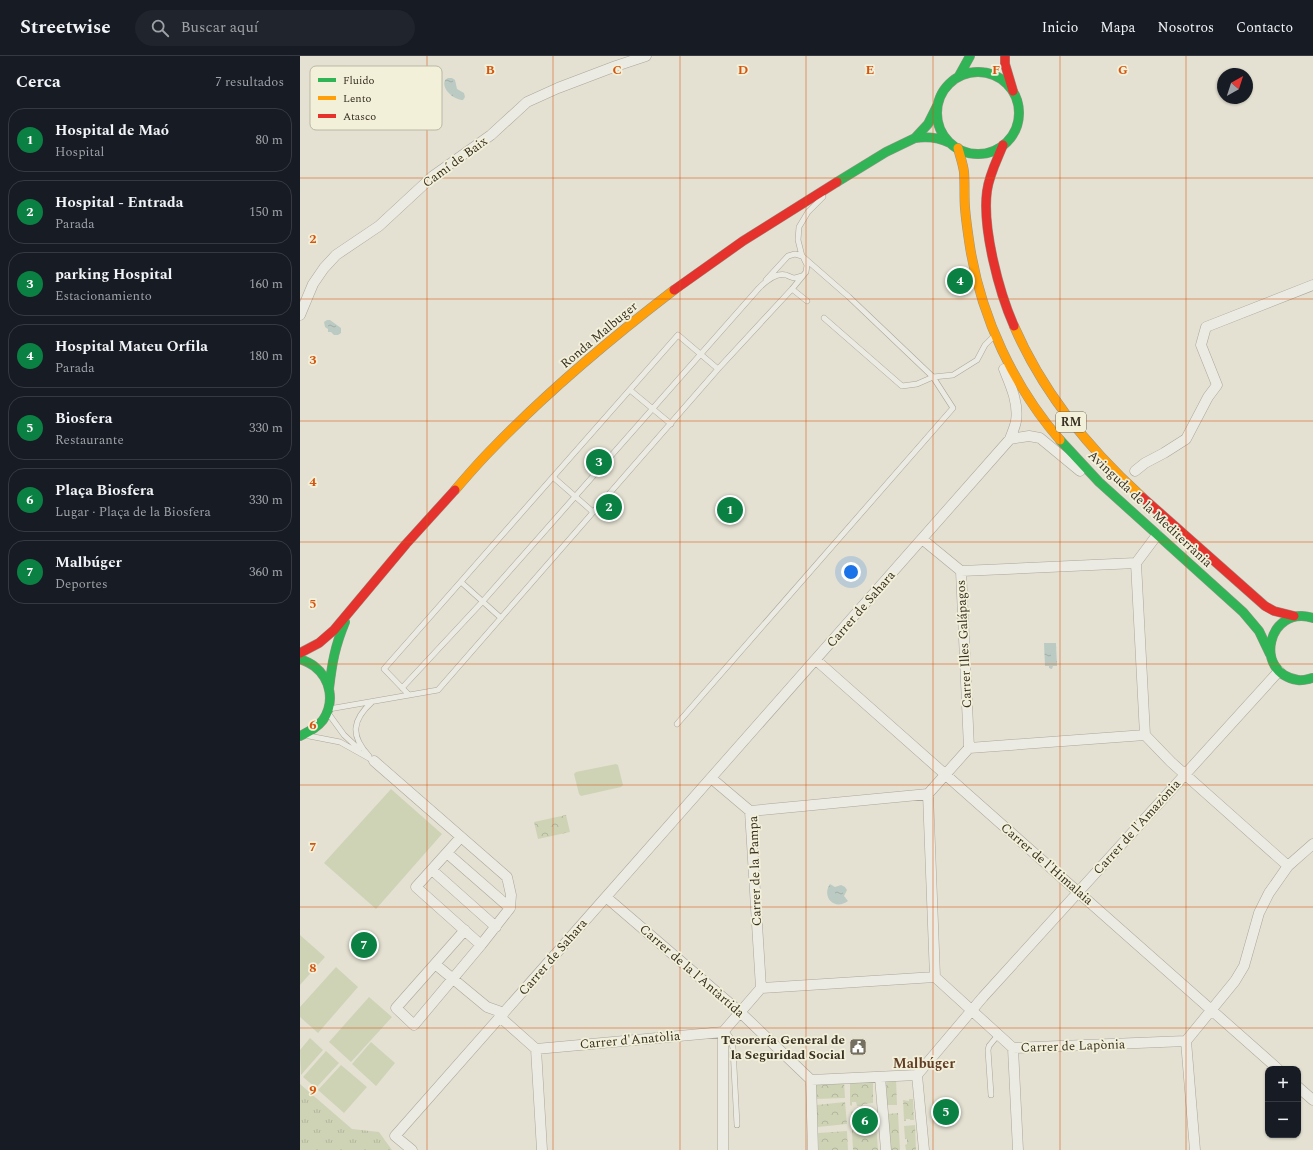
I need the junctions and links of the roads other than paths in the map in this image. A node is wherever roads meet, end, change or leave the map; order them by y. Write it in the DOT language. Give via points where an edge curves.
graph roads {
  1 [pos="646,56"];
  2 [pos="970,56"];
  3 [pos="1004,56"];
  4 [pos="959,76"];
  5 [pos="1015,97"];
  6 [pos="937,106"];
  7 [pos="915,138"];
  8 [pos="1002,145"];
  9 [pos="954,146"];
  10 [pos="862,167"];
  11 [pos="803,258"];
  12 [pos="786,259"];
  13 [pos="804,274"];
  14 [pos="787,275"];
  15 [pos="1313,285"];
  16 [pos="759,288"];
  17 [pos="792,289"];
  18 [pos="807,301"];
  19 [pos="300,315"];
  20 [pos="824,318"];
  21 [pos="995,336"];
  22 [pos="1000,346"];
  23 [pos="701,354"];
  24 [pos="718,369"];
  25 [pos="933,377"];
  26 [pos="630,390"];
  27 [pos="652,409"];
  28 [pos="671,424"];
  29 [pos="1010,439"];
  30 [pos="1135,471"];
  31 [pos="553,477"];
  32 [pos="1099,482"];
  33 [pos="575,497"];
  34 [pos="593,512"];
  35 [pos="1157,535"];
  36 [pos="922,539"];
  37 [pos="1136,563"];
  38 [pos="961,571"];
  39 [pos="461,582"];
  40 [pos="483,601"];
  41 [pos="350,612"];
  42 [pos="1294,616"];
  43 [pos="501,618"];
  44 [pos="1313,618"];
  45 [pos="300,653"];
  46 [pos="1270,654"];
  47 [pos="300,659"];
  48 [pos="816,660"];
  49 [pos="1279,671"];
  50 [pos="1313,678"];
  51 [pos="1303,680"];
  52 [pos="1313,683"];
  53 [pos="402,688"];
  54 [pos="329,689"];
  55 [pos="409,695"];
  56 [pos="372,701"];
  57 [pos="328,710"];
  58 [pos="677,724"];
  59 [pos="1145,735"];
  60 [pos="300,736"];
  61 [pos="969,748"];
  62 [pos="374,761"];
  63 [pos="945,774"];
  64 [pos="1185,774"];
  65 [pos="711,778"];
  66 [pos="928,794"];
  67 [pos="750,811"];
  68 [pos="461,837"];
  69 [pos="1313,844"];
  70 [pos="447,853"];
  71 [pos="1288,866"];
  72 [pos="432,870"];
  73 [pos="1078,892"];
  74 [pos="606,897"];
  75 [pos="510,908"];
  76 [pos="496,927"];
  77 [pos="465,930"];
  78 [pos="481,945"];
  79 [pos="435,964"];
  80 [pos="935,977"];
  81 [pos="453,979"];
  82 [pos="760,988"];
  83 [pos="971,1010"];
  84 [pos="1211,1010"];
  85 [pos="740,1013"];
  86 [pos="499,1018"];
  87 [pos="724,1031"];
  88 [pos="998,1035"];
  89 [pos="1186,1041"];
  90 [pos="1013,1048"];
  91 [pos="536,1049"];
  92 [pos="1275,1066"];
  93 [pos="917,1075"];
  94 [pos="880,1077"];
  95 [pos="810,1080"];
  96 [pos="1301,1090"];
  97 [pos="991,1095"];
  98 [pos="1313,1100"];
  99 [pos="736,1125"];
  100 [pos="412,1150"];
  101 [pos="542,1150"];
  102 [pos="723,1150"];
  103 [pos="813,1150"];
  104 [pos="886,1150"];
  105 [pos="924,1150"];
  106 [pos="1018,1150"];
  107 [pos="1195,1150"];
  1 -- 19 [label="street, Camí de Baix" via="564,85 527,102 491,135 433,176 379,226 336,255 313,284"];
  2 -- 4 [label="main road"];
  3 -- 5 [label="main road, RM"];
  4 -- 5 [label="main road" via="978,72 996,76 1010,88"];
  4 -- 6 [label="main road" via="947,85"];
  5 -- 8 [label="main road, RM" via="1017,123 1012,136"];
  6 -- 7 [label="main road, Ronda Malbuger" via="928,124"];
  6 -- 9 [label="main road, RM" via="940,128"];
  7 -- 9 [label="main road, Ronda Malbuger" via="941,138"];
  7 -- 10 [label="main road, Ronda Malbuger"];
  8 -- 9 [label="main road, RM" via="981,154"];
  8 -- 42 [label="main road, Avinguda de la Mediterrània / RM" via="987,192 986,207 992,252 1007,309 1042,382 1081,435 1130,486 1265,606"];
  9 -- 21 [label="main road, Avinguda de la Mediterrània / RM" via="964,170 970,248 980,292"];
  10 -- 11 [label="lane" via="808,212 799,227 798,240"];
  10 -- 41 [label="main road, Ronda Malbuger" via="819,192 706,267 560,384 454,489"];
  11 -- 12 [label="lane" via="795,254"];
  11 -- 13 [label="lane" via="807,268"];
  11 -- 25 [label="lane" via="849,297"];
  12 -- 14 [label="lane" via="783,269"];
  12 -- 16 [label="lane"];
  13 -- 14 [label="lane" via="795,278"];
  13 -- 17 [label="lane"];
  14 -- 16 [label="lane" via="772,278"];
  15 -- 30 [label="street" via="1206,327 1201,345 1217,385 1186,438"];
  16 -- 23 [label="lane"];
  17 -- 18 [label="lane"];
  17 -- 24 [label="lane"];
  20 -- 25 [label="lane" via="902,386 917,384"];
  21 -- 22 [label="main road, Avinguda de la Mediterrània / RM"];
  21 -- 25 [label="lane" via="985,345 977,360 953,375"];
  22 -- 29 [label="street, Carrer de Sahara" via="1003,367 1015,402 1016,420"];
  22 -- 32 [label="main road, Avinguda de la Mediterrània / RM" via="1036,409 1059,440"];
  23 -- 24 [label="lane"];
  23 -- 26 [label="lane" via="678,335"];
  23 -- 27 [label="lane"];
  24 -- 28 [label="lane"];
  25 -- 58 [label="lane" via="953,408"];
  26 -- 27 [label="lane"];
  26 -- 31 [label="lane"];
  27 -- 28 [label="lane"];
  27 -- 33 [label="lane"];
  28 -- 34 [label="lane"];
  29 -- 32 [label="street" via="1029,436 1040,438 1083,474"];
  29 -- 36 [label="street, Carrer de Sahara"];
  31 -- 33 [label="lane"];
  31 -- 39 [label="lane"];
  32 -- 35 [label="main road, Avinguda de la Mediterrània / RM"];
  33 -- 34 [label="lane"];
  33 -- 40 [label="lane"];
  34 -- 43 [label="lane"];
  35 -- 37 [label="street"];
  35 -- 46 [label="main road, Avinguda de la Mediterrània / RM" via="1253,622 1260,630"];
  36 -- 38 [label="street"];
  36 -- 48 [label="street, Carrer de Sahara"];
  37 -- 38 [label="street, Carrer Illes Galápagos"];
  37 -- 59 [label="street"];
  38 -- 61 [label="street, Carrer Illes Galápagos"];
  39 -- 40 [label="lane"];
  39 -- 53 [label="lane" via="384,670"];
  40 -- 43 [label="lane"];
  40 -- 53 [label="lane"];
  41 -- 45 [label="main road, Ronda Malbuger" via="319,643"];
  41 -- 54 [label="main road, Ronda Malbuger" via="339,634"];
  42 -- 44 [label="main road, RM"];
  42 -- 46 [label="main road" via="1283,621 1274,630 1270,641"];
  43 -- 55 [label="lane" via="438,690"];
  46 -- 49 [label="main road, RM"];
  47 -- 54 [label="main road" via="316,667 323,674"];
  48 -- 63 [label="street, Carrer de l'Himalaia"];
  48 -- 65 [label="street, Carrer de Sahara"];
  49 -- 51 [label="main road" via="1290,678"];
  49 -- 64 [label="street, Carrer de l'Amazònia"];
  50 -- 51 [label="main road"];
  51 -- 52 [label="main road"];
  53 -- 55 [label="lane"];
  54 -- 57 [label="main road, Ronda Malbuger"];
  55 -- 56 [label="lane"];
  56 -- 57 [label="lane"];
  56 -- 62 [label="lane" via="356,721 355,732 365,752"];
  57 -- 60 [label="main road" via="314,729"];
  57 -- 62 [label="lane" via="344,735"];
  59 -- 61 [label="street"];
  59 -- 64 [label="street"];
  60 -- 62 [label="lane" via="340,742"];
  61 -- 63 [label="street"];
  62 -- 68 [label="street"];
  63 -- 66 [label="street"];
  63 -- 73 [label="street, Carrer de l'Himalaia"];
  64 -- 71 [label="street"];
  64 -- 73 [label="street, Carrer de l'Amazònia"];
  65 -- 67 [label="street"];
  65 -- 74 [label="street, Carrer de Sahara"];
  66 -- 67 [label="street, Carrer de la Pampa"];
  66 -- 80 [label="street"];
  67 -- 82 [label="street, Carrer de la Pampa"];
  68 -- 70 [label="street"];
  68 -- 75 [label="street" via="507,877 511,895"];
  69 -- 71 [label="street"];
  70 -- 72 [label="street"];
  70 -- 75 [label="street"];
  71 -- 84 [label="street" via="1269,892 1259,914 1244,966"];
  72 -- 76 [label="street"];
  72 -- 77 [label="street" via="416,887"];
  73 -- 83 [label="street, Carrer de l'Amazònia"];
  73 -- 84 [label="street, Carrer de l'Himalaia"];
  74 -- 85 [label="street, Carrer de la l'Antàrtida"];
  74 -- 86 [label="street, Carrer de Sahara"];
  75 -- 76 [label="street"];
  76 -- 78 [label="street"];
  77 -- 78 [label="street"];
  77 -- 79 [label="street"];
  78 -- 81 [label="street"];
  79 -- 81 [label="street"];
  79 -- 81 [label="street" via="396,1008 414,1025"];
  80 -- 82 [label="street"];
  80 -- 83 [label="street"];
  81 -- 86 [label="street"];
  82 -- 85 [label="street"];
  83 -- 88 [label="street"];
  83 -- 93 [label="street, Carrer de l'Amazònia"];
  84 -- 89 [label="street"];
  84 -- 92 [label="street, Carrer de l'Himalaia"];
  85 -- 87 [label="street"];
  85 -- 95 [label="street, Carrer de la l'Antàrtida"];
  86 -- 91 [label="street"];
  86 -- 100 [label="street, Carrer de Sahara" via="395,1136"];
  87 -- 91 [label="street, Carrer d'Anatòlia"];
  87 -- 99 [label="lane" via="730,1037 733,1048"];
  87 -- 102 [label="street"];
  88 -- 90 [label="street"];
  88 -- 97 [label="lane" via="988,1050"];
  89 -- 90 [label="street, Carrer de Lapònia"];
  89 -- 107 [label="street"];
  90 -- 106 [label="street, Carrer de Lapònia"];
  91 -- 101 [label="street"];
  93 -- 94 [label="street"];
  93 -- 105 [label="street"];
  94 -- 95 [label="street"];
  94 -- 104 [label="street"];
  95 -- 103 [label="street"];
  96 -- 98 [label="street"];
}
